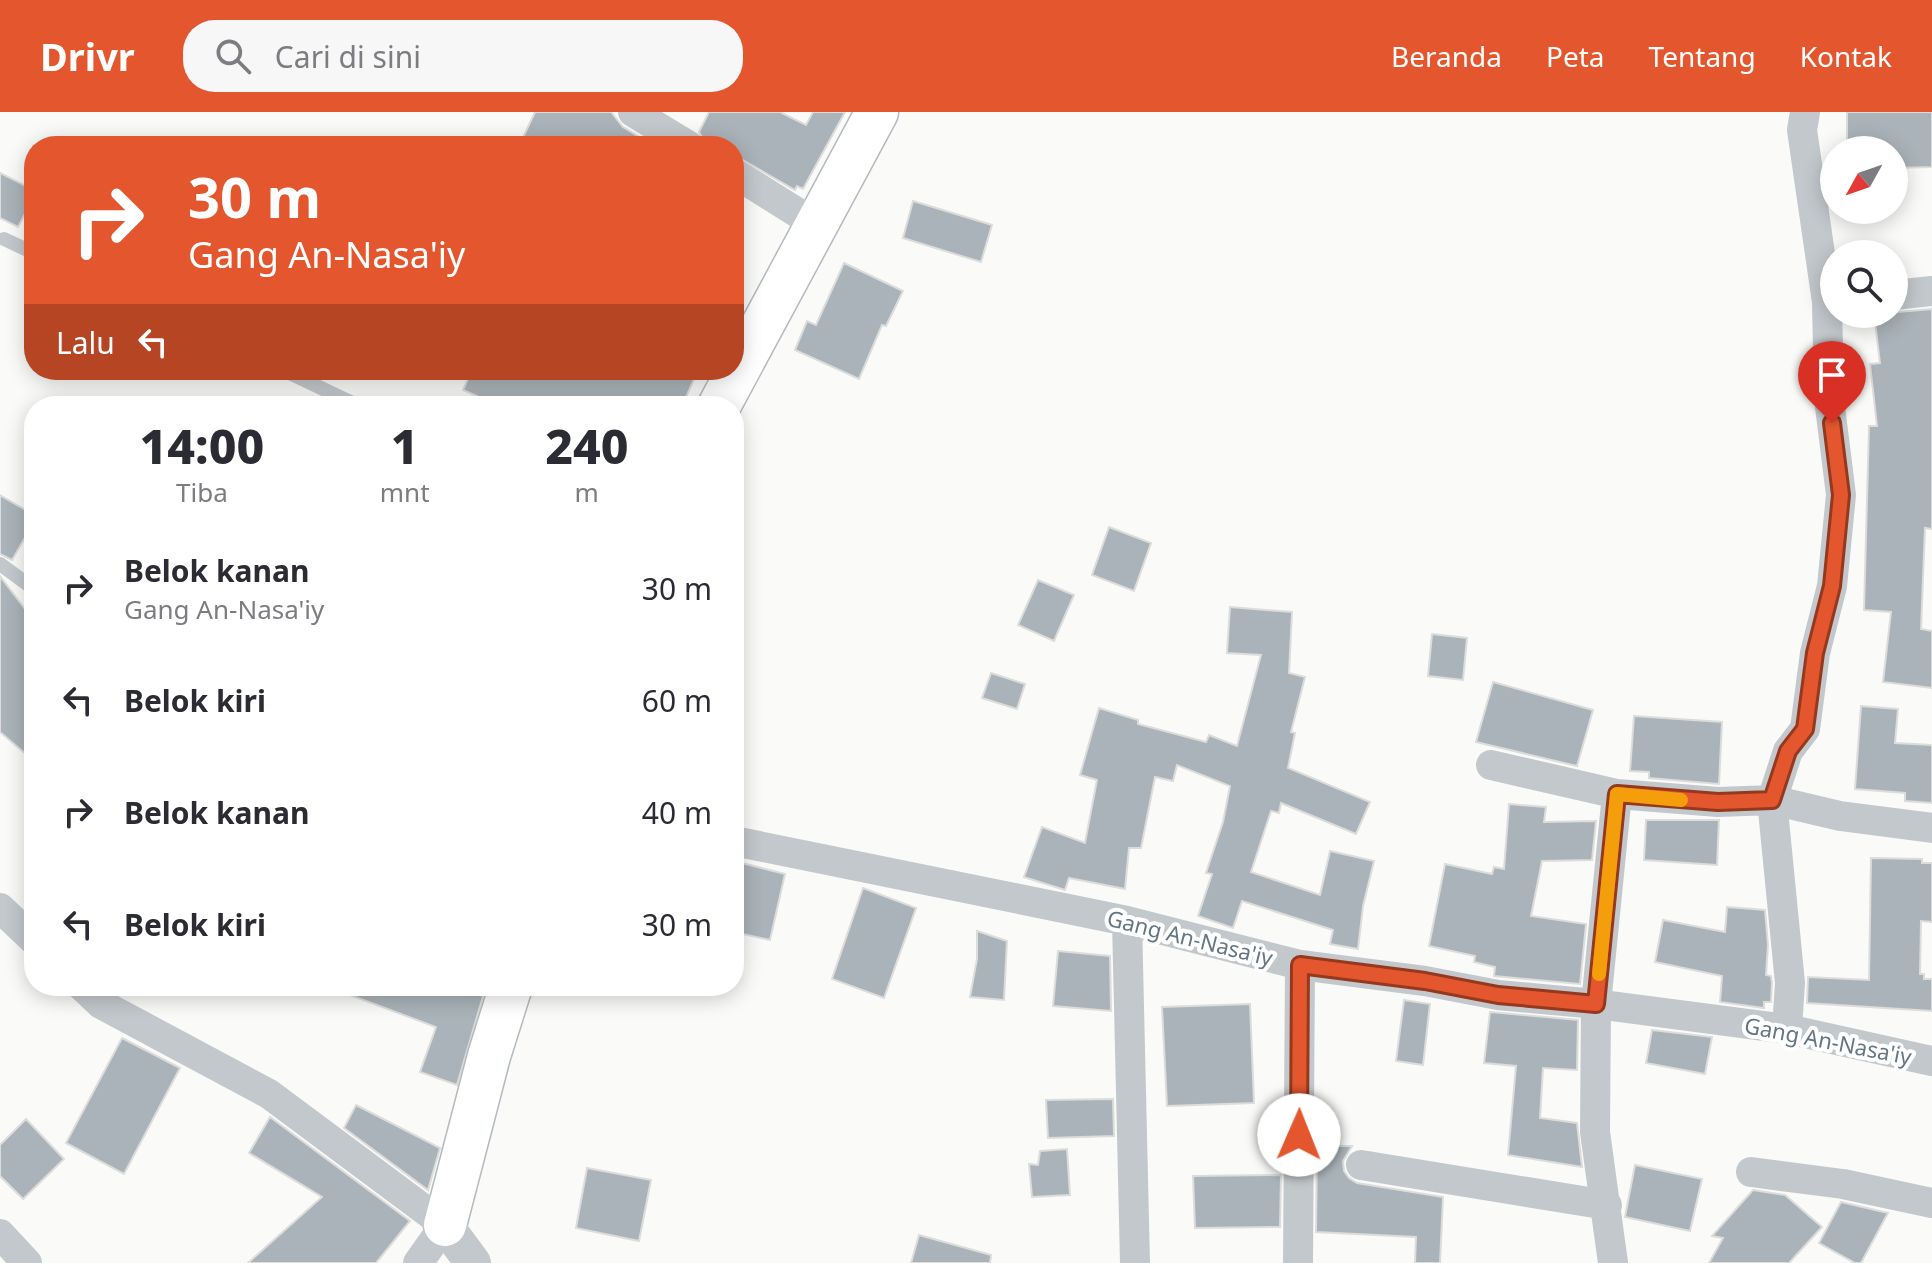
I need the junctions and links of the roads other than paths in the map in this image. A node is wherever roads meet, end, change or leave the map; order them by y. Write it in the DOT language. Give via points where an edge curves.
graph roads {
  1 [pos="633,112"];
  2 [pos="877,112"];
  3 [pos="1805,112"];
  4 [pos="673,136"];
  5 [pos="744,179"];
  6 [pos="817,225"];
  7 [pos="4,239"];
  8 [pos="1820,240"];
  9 [pos="24,248"];
  10 [pos="1932,291"];
  11 [pos="1908,294"];
  12 [pos="1830,328"];
  13 [pos="744,352"];
  14 [pos="304,380"];
  15 [pos="338,396"];
  16 [pos="0,564"];
  17 [pos="24,582"];
  18 [pos="1491,765"];
  19 [pos="1617,794"];
  20 [pos="1772,800"];
  21 [pos="1932,828"];
  22 [pos="744,843"];
  23 [pos="0,908"];
  24 [pos="1127,921"];
  25 [pos="24,931"];
  26 [pos="1300,965"];
  27 [pos="93,996"];
  28 [pos="508,996"];
  29 [pos="1596,1004"];
  30 [pos="1787,1029"];
  31 [pos="1932,1061"];
  32 [pos="1361,1165"];
  33 [pos="1751,1172"];
  34 [pos="1932,1203"];
  35 [pos="1607,1205"];
  36 [pos="445,1225"];
  37 [pos="0,1234"];
  38 [pos="27,1263"];
  39 [pos="418,1263"];
  40 [pos="473,1263"];
  41 [pos="1135,1263"];
  42 [pos="1298,1263"];
  43 [pos="1613,1263"];
  1 -- 4 [label="street"];
  2 -- 6 [label="main road"];
  3 -- 8 [label="street" via="1802,130"];
  5 -- 6 [label="street"];
  6 -- 13 [label="main road"];
  7 -- 9 [label="lane"];
  10 -- 11 [label="street"];
  12 -- 20 [label="street" via="1829,399 1841,495 1832,586 1815,653 1805,729 1788,751"];
  14 -- 15 [label="lane"];
  16 -- 17 [label="lane"];
  18 -- 19 [label="street"];
  19 -- 20 [label="street" via="1718,802"];
  19 -- 29 [label="street"];
  20 -- 21 [label="street" via="1840,816"];
  20 -- 30 [label="street" via="1790,983"];
  22 -- 24 [label="street, Gang An-Nasa'iy"];
  23 -- 25 [label="street"];
  24 -- 26 [label="street, Gang An-Nasa'iy"];
  24 -- 41 [label="street"];
  26 -- 29 [label="street, Gang An-Nasa'iy"];
  26 -- 42 [label="street"];
  27 -- 36 [label="street" via="269,1094"];
  28 -- 36 [label="main road"];
  29 -- 30 [label="street, Gang An-Nasa'iy"];
  29 -- 35 [label="street" via="1595,1132"];
  30 -- 31 [label="street, Gang An-Nasa'iy"];
  32 -- 35 [label="street"];
  33 -- 34 [label="street"];
  35 -- 43 [label="street"];
  36 -- 39 [label="street"];
  36 -- 40 [label="street"];
  37 -- 38 [label="street"];
}
